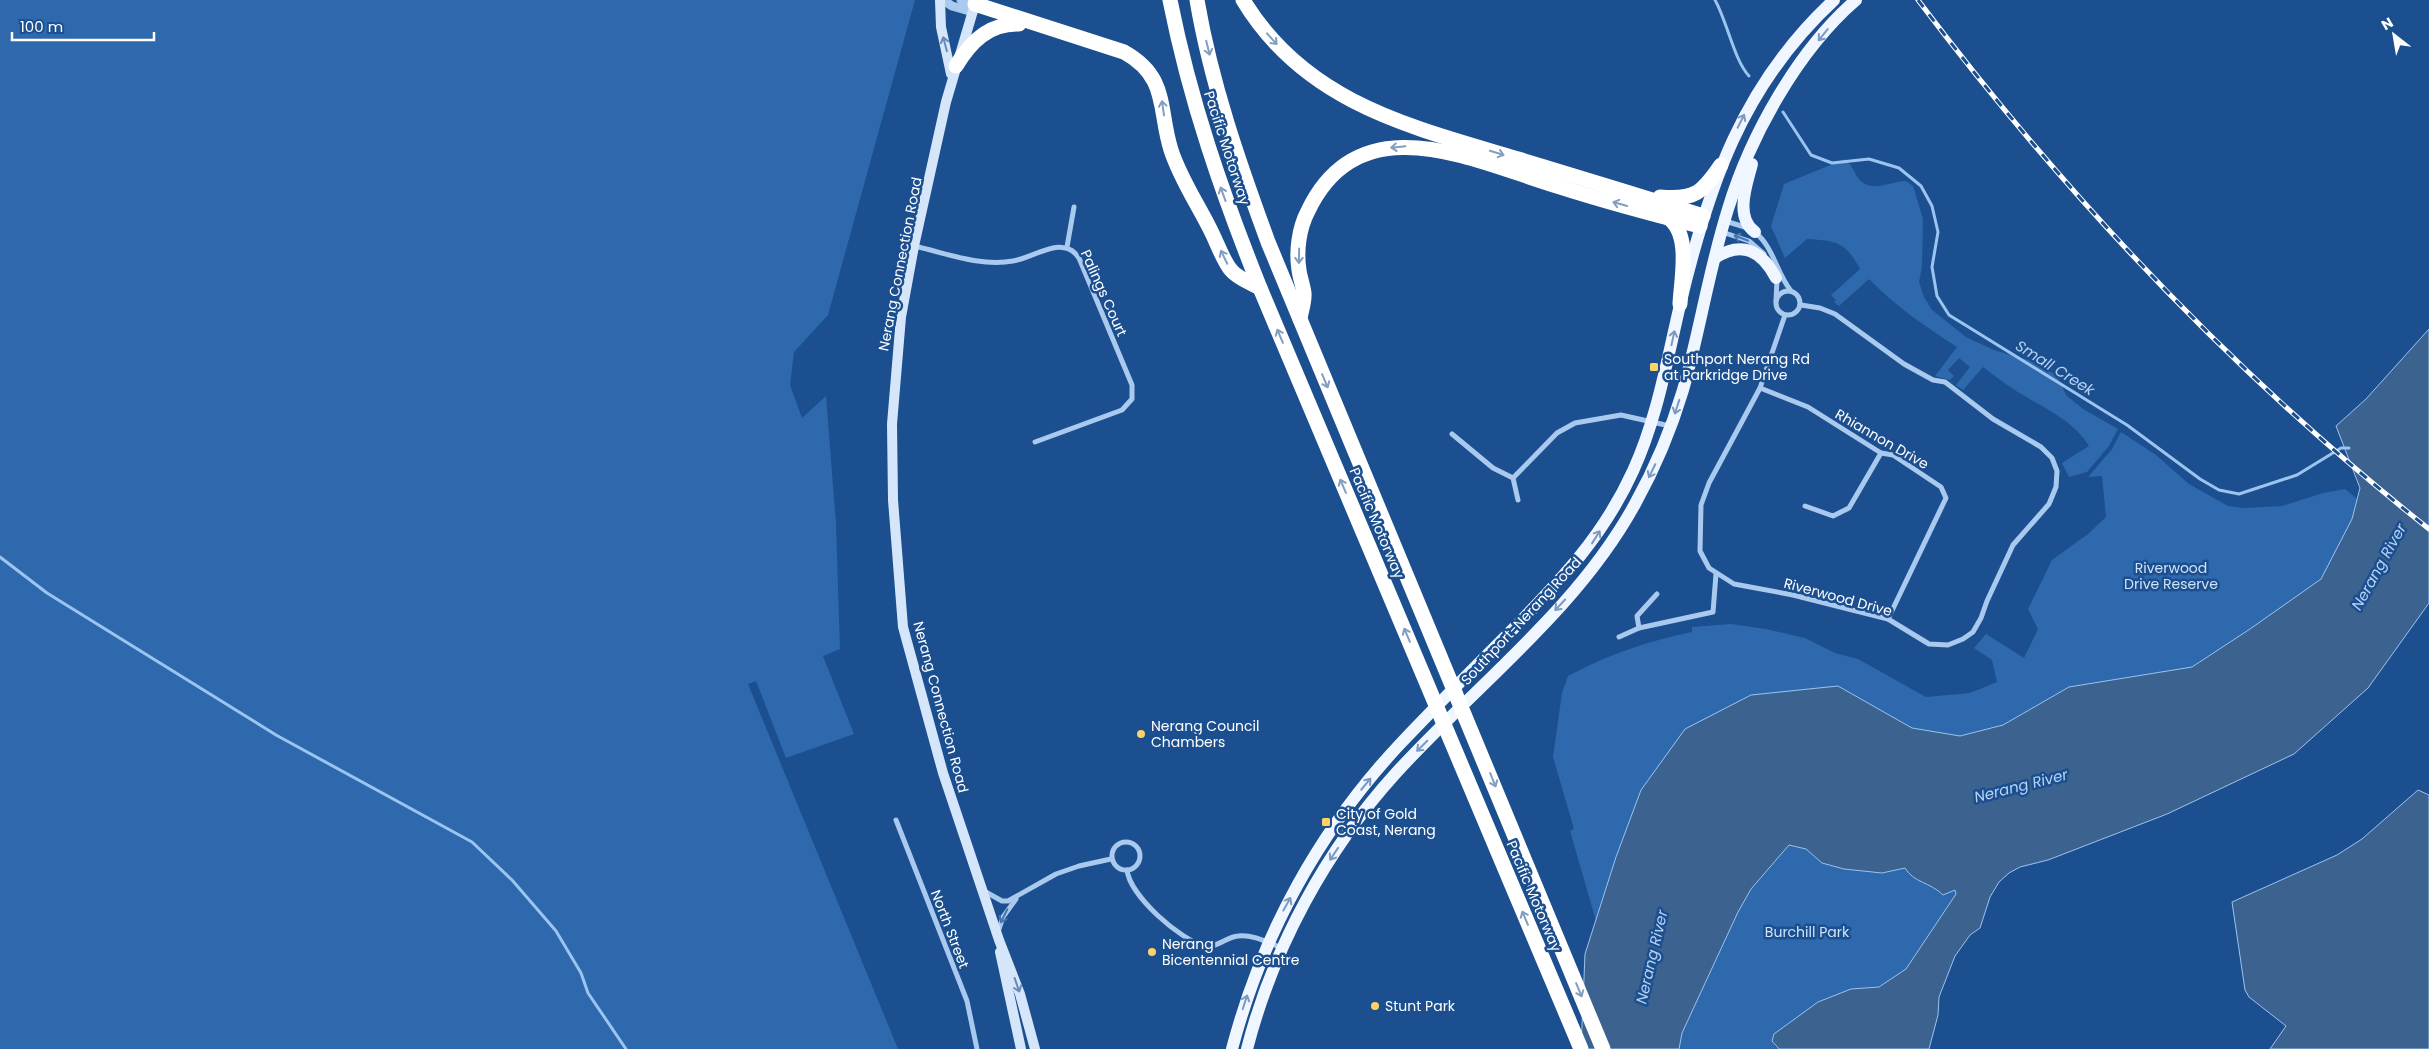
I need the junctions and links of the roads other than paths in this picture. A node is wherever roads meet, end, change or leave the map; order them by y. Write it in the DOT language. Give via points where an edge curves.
graph roads {
  1 [pos="941,0"];
  2 [pos="1170,0"];
  3 [pos="1197,0"];
  4 [pos="1243,0"];
  5 [pos="1834,0"];
  6 [pos="1856,0"];
  7 [pos="971,4"];
  8 [pos="1019,24"];
  9 [pos="1038,25"];
  10 [pos="956,66"];
  11 [pos="950,87"];
  12 [pos="1760,132"];
  13 [pos="1721,165"];
  14 [pos="1636,194"];
  15 [pos="1074,207"];
  16 [pos="1667,218"];
  17 [pos="1701,221"];
  18 [pos="1723,226"];
  19 [pos="1755,232"];
  20 [pos="914,246"];
  21 [pos="1067,247"];
  22 [pos="1715,258"];
  23 [pos="1776,278"];
  24 [pos="1260,288"];
  25 [pos="1791,291"];
  26 [pos="1776,301"];
  27 [pos="1680,304"];
  28 [pos="1801,305"];
  29 [pos="1785,315"];
  30 [pos="1300,320"];
  31 [pos="1760,388"];
  32 [pos="1651,421"];
  33 [pos="1671,426"];
  34 [pos="1452,434"];
  35 [pos="1035,442"];
  36 [pos="1881,454"];
  37 [pos="1513,478"];
  38 [pos="1518,500"];
  39 [pos="1804,506"];
  40 [pos="1716,574"];
  41 [pos="1657,594"];
  42 [pos="1888,619"];
  43 [pos="1639,628"];
  44 [pos="1618,637"];
  45 [pos="896,820"];
  46 [pos="1111,859"];
  47 [pos="1127,870"];
  48 [pos="984,891"];
  49 [pos="1016,898"];
  50 [pos="998,938"];
  51 [pos="1267,942"];
  52 [pos="1284,948"];
  53 [pos="1029,1024"];
  54 [pos="977,1049"];
  55 [pos="1021,1049"];
  56 [pos="1035,1049"];
  57 [pos="1039,1049"];
  58 [pos="1232,1049"];
  59 [pos="1247,1049"];
  60 [pos="1581,1049"];
  61 [pos="1603,1049"];
  1 -- 7 [label="street" via="952,6"];
  11 -- 1 [label="main road, one-way" via="949,60 940,21"];
  24 -- 2 [label="highway, Pacific Motorway, one-way" via="1206,143"];
  3 -- 30 [label="highway, Pacific Motorway, one-way" via="1232,139"];
  4 -- 14 [label="highway, one-way" via="1270,37 1293,61 1317,81 1367,110 1425,131"];
  13 -- 5 [label="main road, Southport-Nerang Road, one-way" via="1741,120 1772,70"];
  6 -- 12 [label="main road, Southport-Nerang Road, one-way" via="1835,20 1800,65"];
  7 -- 8 [label="highway"];
  7 -- 9 [label="highway"];
  7 -- 10 [label="main road, Nerang Connection Road"];
  8 -- 9 [label="highway"];
  8 -- 10 [label="highway" via="1000,26 982,34"];
  24 -- 9 [label="highway, one-way" via="1231,270 1184,182 1167,138 1161,94 1146,69 1124,52"];
  10 -- 11 [label="main road, Nerang Connection Road"];
  11 -- 20 [label="main road, Nerang Connection Road"];
  12 -- 18 [label="main road, Southport-Nerang Road"];
  12 -- 19 [label="main road" via="1744,199 1746,222"];
  13 -- 14 [label="highway" via="1705,187 1695,194 1675,198"];
  13 -- 17 [label="main road, Southport-Nerang Road"];
  14 -- 17 [label="highway"];
  15 -- 21 [label="street"];
  16 -- 17 [label="highway"];
  16 -- 27 [label="highway" via="1676,226 1682,240"];
  16 -- 30 [label="highway, one-way" via="1446,151 1415,146 1382,149 1342,168 1322,188 1308,211 1298,251 1304,293"];
  17 -- 18 [label="main road"];
  17 -- 27 [label="main road, Southport-Nerang Road"];
  18 -- 19 [label="street" via="1742,225"];
  18 -- 22 [label="main road, Southport-Nerang Road"];
  23 -- 18 [label="street, one-way" via="1756,245"];
  19 -- 25 [label="street" via="1771,250"];
  20 -- 21 [label="street, Palings Court" via="995,264 1023,260 1061,245"];
  20 -- 48 [label="main road, Nerang Connection Road" via="901,317 892,424 893,500 904,627 943,773"];
  21 -- 35 [label="street, Palings Court" via="1073,249 1079,258 1132,385 1132,399 1122,410"];
  22 -- 23 [label="main road" via="1733,249 1748,250 1767,264"];
  22 -- 33 [label="main road, Southport-Nerang Road, one-way"];
  23 -- 26 [label="street"];
  60 -- 24 [label="highway, Pacific Motorway, one-way"];
  25 -- 26 [label="street" via="1781,293"];
  25 -- 28 [label="street" via="1799,296"];
  26 -- 29 [label="street" via="1777,309"];
  32 -- 27 [label="main road, Southport-Nerang Road, one-way" via="1668,363"];
  28 -- 29 [label="street" via="1796,313"];
  28 -- 42 [label="street, Riverwood Drive" via="1831,311 1904,364 1933,380 1944,382 1993,419 2042,447 2052,458 2056,471 2056,488 2049,504 2013,545 1973,632 1948,645 1929,644"];
  29 -- 31 [label="street, Riverwood Drive"];
  30 -- 61 [label="highway, Pacific Motorway, one-way"];
  31 -- 36 [label="street, Rhiannon Drive" via="1808,407"];
  31 -- 40 [label="street, Riverwood Drive" via="1709,483 1701,505 1700,551"];
  32 -- 33 [label="street"];
  32 -- 37 [label="street" via="1621,415 1575,423 1558,433"];
  51 -- 32 [label="main road, Southport-Nerang Road, one-way" via="1308,866 1358,794 1399,745 1564,577 1592,544 1634,470"];
  33 -- 52 [label="main road, Southport-Nerang Road, one-way" via="1634,506 1589,572 1536,631 1395,774 1325,867"];
  34 -- 37 [label="street" via="1493,468"];
  36 -- 39 [label="street" via="1849,508 1833,516"];
  36 -- 42 [label="street, Rhiannon Drive" via="1893,455 1941,487 1946,498"];
  37 -- 38 [label="street"];
  40 -- 42 [label="street, Riverwood Drive" via="1734,584"];
  40 -- 43 [label="street" via="1713,612"];
  41 -- 43 [label="street" via="1637,616"];
  43 -- 44 [label="street"];
  45 -- 54 [label="street, North Street" via="967,1001"];
  46 -- 47 [label="street" via="1120,869"];
  46 -- 47 [label="street" via="1113,848 1122,842 1136,846 1140,853 1139,861"];
  46 -- 49 [label="street" via="1056,874"];
  47 -- 51 [label="street" via="1130,884 1136,892 1170,926 1193,941 1215,946 1238,936"];
  48 -- 49 [label="street" via="1004,901"];
  48 -- 50 [label="main road, Nerang Connection Road"];
  49 -- 50 [label="street, one-way" via="1003,917"];
  50 -- 53 [label="main road, Nerang Connection Road, one-way"];
  50 -- 55 [label="main road, Nerang Connection Road"];
  51 -- 52 [label="street"];
  58 -- 51 [label="main road, Southport-Nerang Road, one-way"];
  52 -- 59 [label="main road, Southport-Nerang Road" via="1255,1016"];
  53 -- 56 [label="main road, Nerang Connection Road"];
  53 -- 57 [label="main road"];
}
